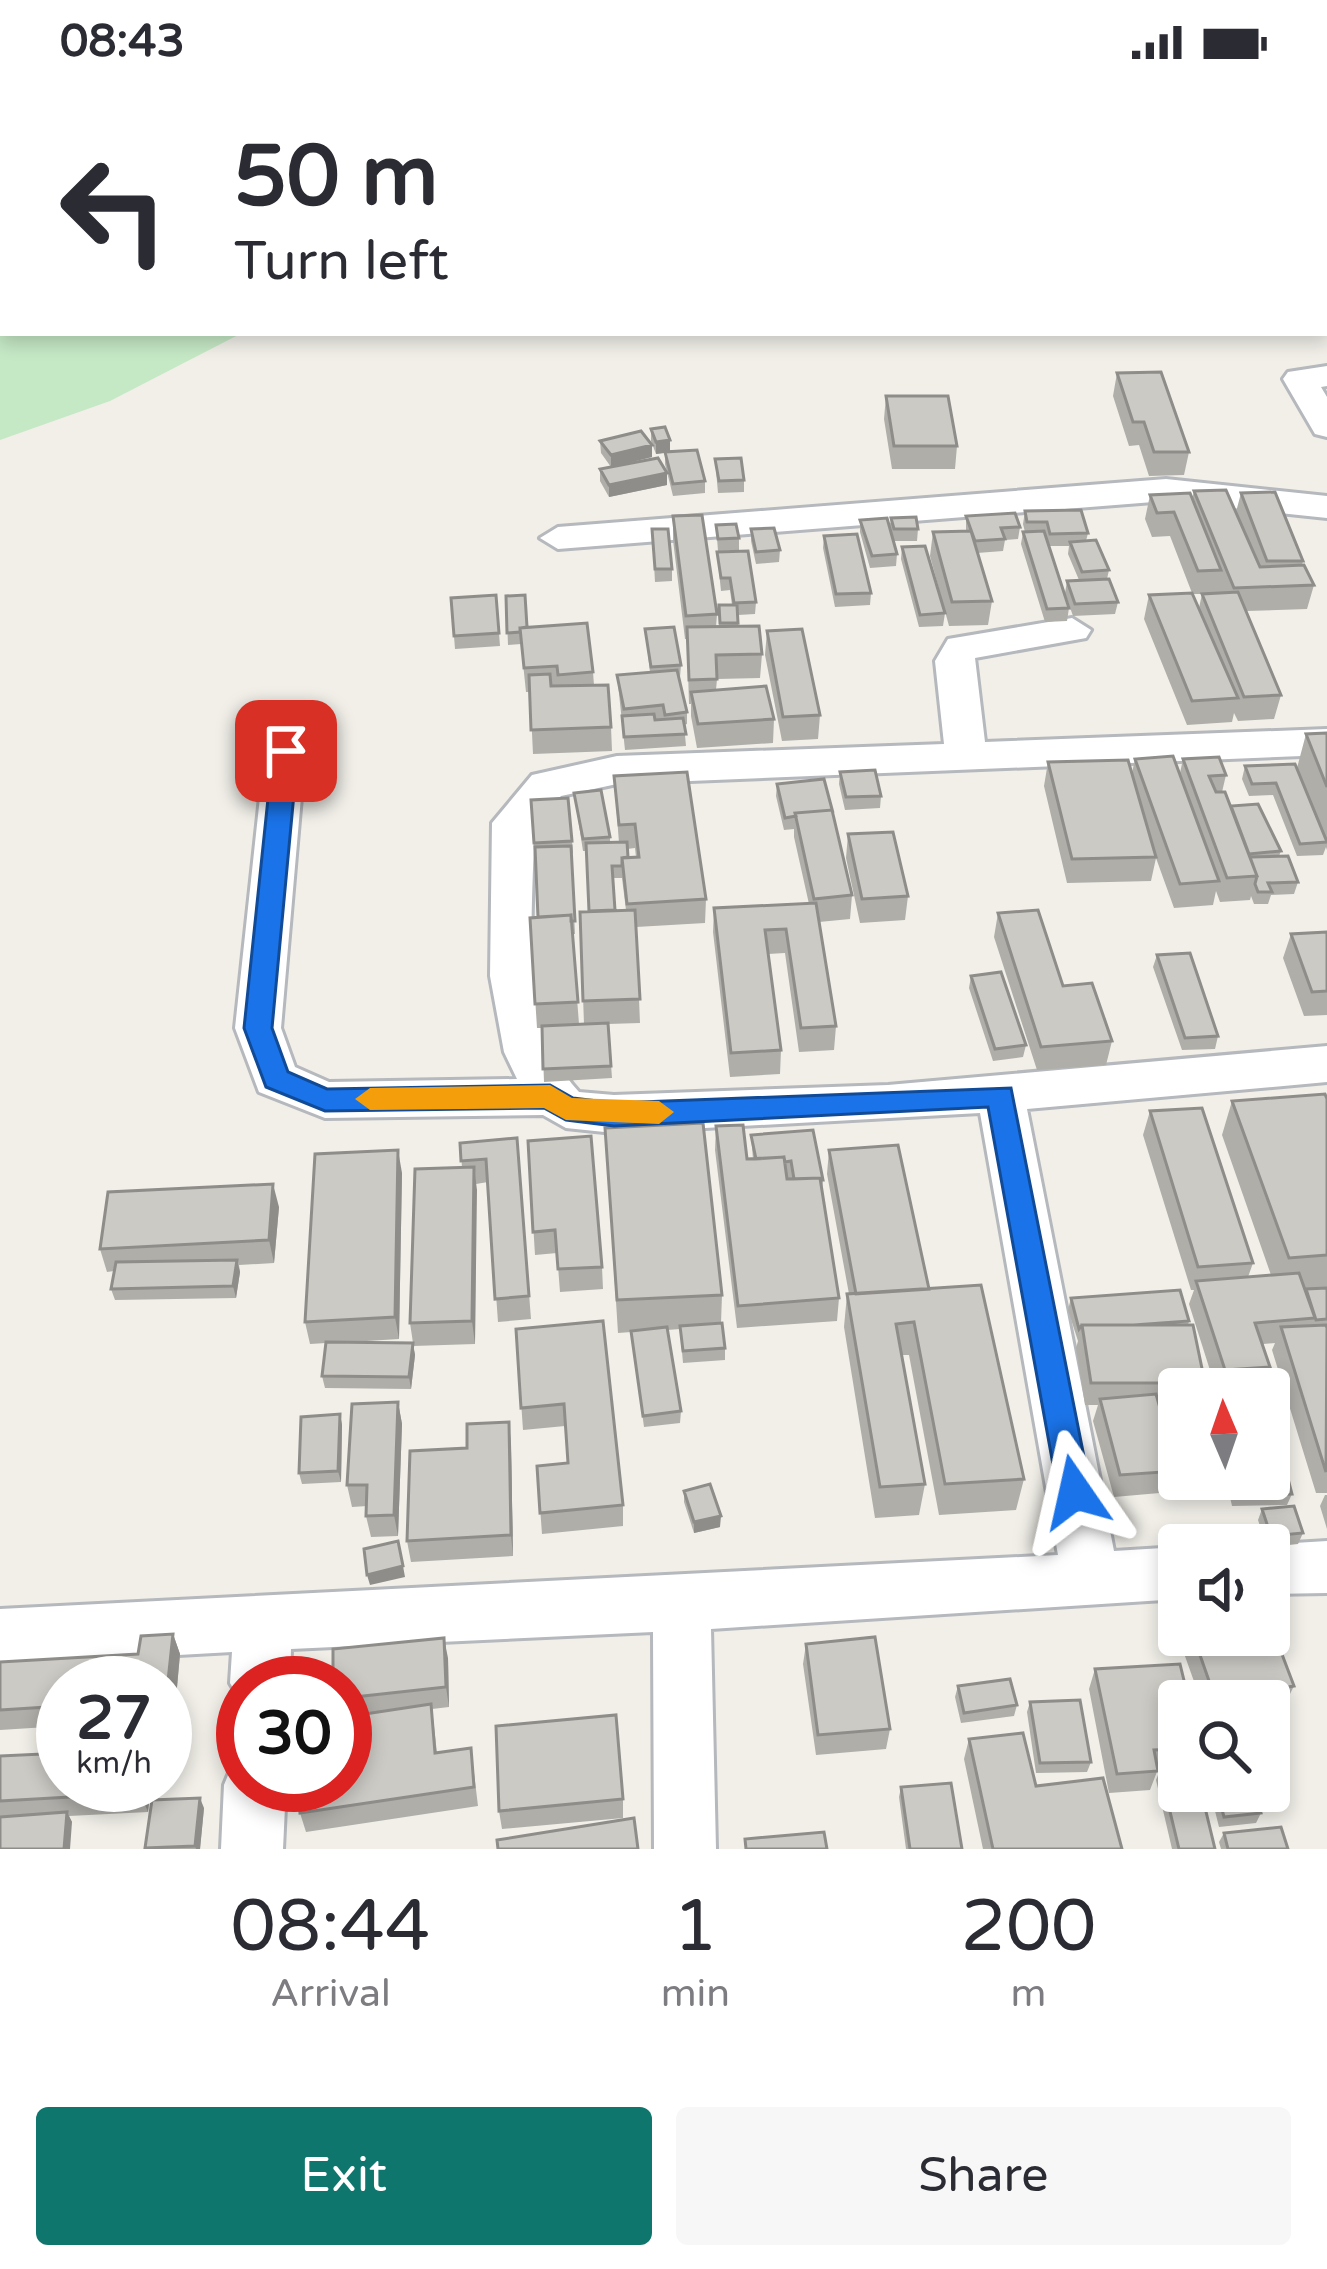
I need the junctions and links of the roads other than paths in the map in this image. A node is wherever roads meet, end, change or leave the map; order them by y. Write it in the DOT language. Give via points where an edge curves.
graph roads {
  1 [pos="1327,376"];
  2 [pos="1327,427"];
  3 [pos="1327,507"];
  4 [pos="559,538"];
  5 [pos="1072,631"];
  6 [pos="1327,742"];
  7 [pos="286,751"];
  8 [pos="966,755"];
  9 [pos="1327,1064"];
  10 [pos="550,1096"];
  11 [pos="1001,1096"];
  12 [pos="1327,1567"];
  13 [pos="1290,1568"];
  14 [pos="1158,1575"];
  15 [pos="1091,1580"];
  16 [pos="682,1606"];
  17 [pos="262,1622"];
  18 [pos="0,1637"];
  19 [pos="261,1656"];
  20 [pos="254,1812"];
  21 [pos="252,1849"];
  22 [pos="685,1849"];
  1 -- 2 [label="street" via="1300,379"];
  3 -- 4 [label="street" via="1166,490"];
  5 -- 8 [label="street" via="962,647 954,661"];
  6 -- 8 [label="street"];
  7 -- 10 [label="street" via="258,1028 276,1079 325,1100"];
  8 -- 10 [label="street" via="617,770 547,785 526,802 512,823 517,1030"];
  9 -- 11 [label="street"];
  10 -- 11 [label="street" via="566,1109 614,1114"];
  11 -- 15 [label="street"];
  12 -- 13 [label="street"];
  14 -- 15 [label="street"];
  15 -- 16 [label="street"];
  16 -- 17 [label="street"];
  16 -- 22 [label="street"];
  17 -- 18 [label="street"];
  17 -- 19 [label="street"];
  20 -- 21 [label="street"];
}
